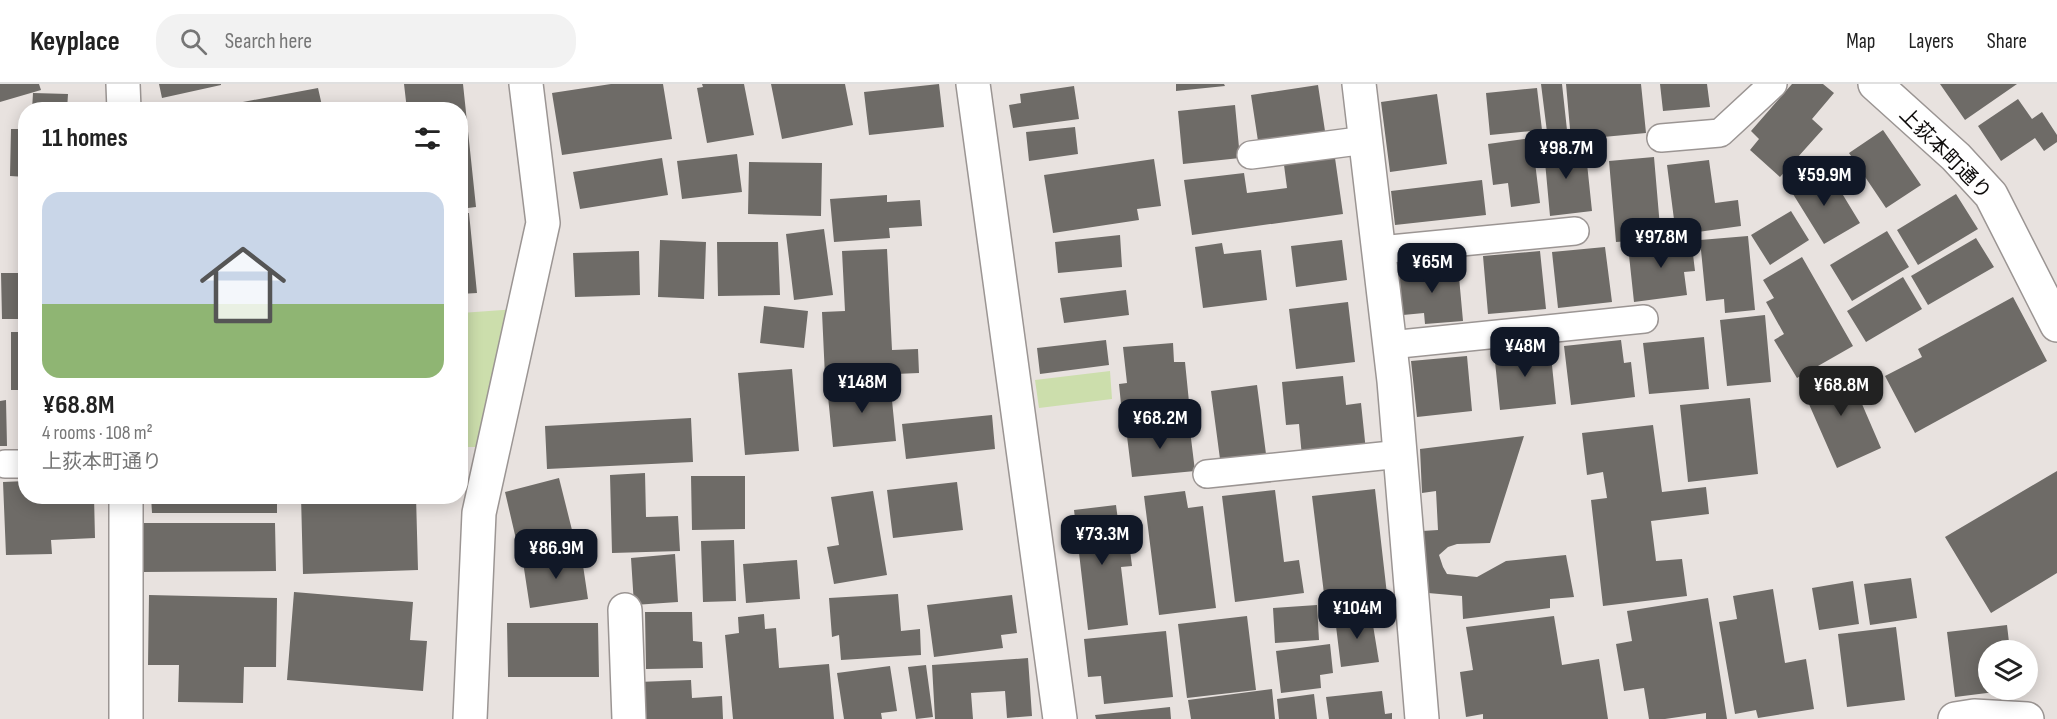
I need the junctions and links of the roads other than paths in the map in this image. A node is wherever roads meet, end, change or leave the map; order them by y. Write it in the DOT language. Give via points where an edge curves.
graph roads {
  1 [pos="123,84"];
  2 [pos="526,84"];
  3 [pos="974,84"];
  4 [pos="1359,84"];
  5 [pos="1773,84"];
  6 [pos="1875,84"];
  7 [pos="123,102"];
  8 [pos="1661,138"];
  9 [pos="1366,140"];
  10 [pos="1251,155"];
  11 [pos="1575,231"];
  12 [pos="1380,250"];
  13 [pos="1644,320"];
  14 [pos="2057,325"];
  15 [pos="1390,345"];
  16 [pos="1401,454"];
  17 [pos="1207,474"];
  18 [pos="126,504"];
  19 [pos="625,610"];
  20 [pos="126,719"];
  21 [pos="470,719"];
  22 [pos="629,719"];
  23 [pos="1060,719"];
  24 [pos="1422,719"];
  25 [pos="1955,719"];
  26 [pos="2027,719"];
  1 -- 7 [label="street"];
  2 -- 21 [label="street" via="543,223 479,513"];
  3 -- 23 [label="street"];
  4 -- 9 [label="street"];
  5 -- 8 [label="lane" via="1720,133"];
  6 -- 14 [label="street, 上荻本町通り" via="1956,157 1991,195"];
  9 -- 10 [label="lane"];
  9 -- 12 [label="street"];
  11 -- 12 [label="lane"];
  12 -- 15 [label="street"];
  13 -- 15 [label="lane"];
  15 -- 16 [label="street"];
  16 -- 17 [label="lane"];
  16 -- 24 [label="street"];
  18 -- 20 [label="street"];
  19 -- 22 [label="street"];
  25 -- 26 [label="street"];
}
